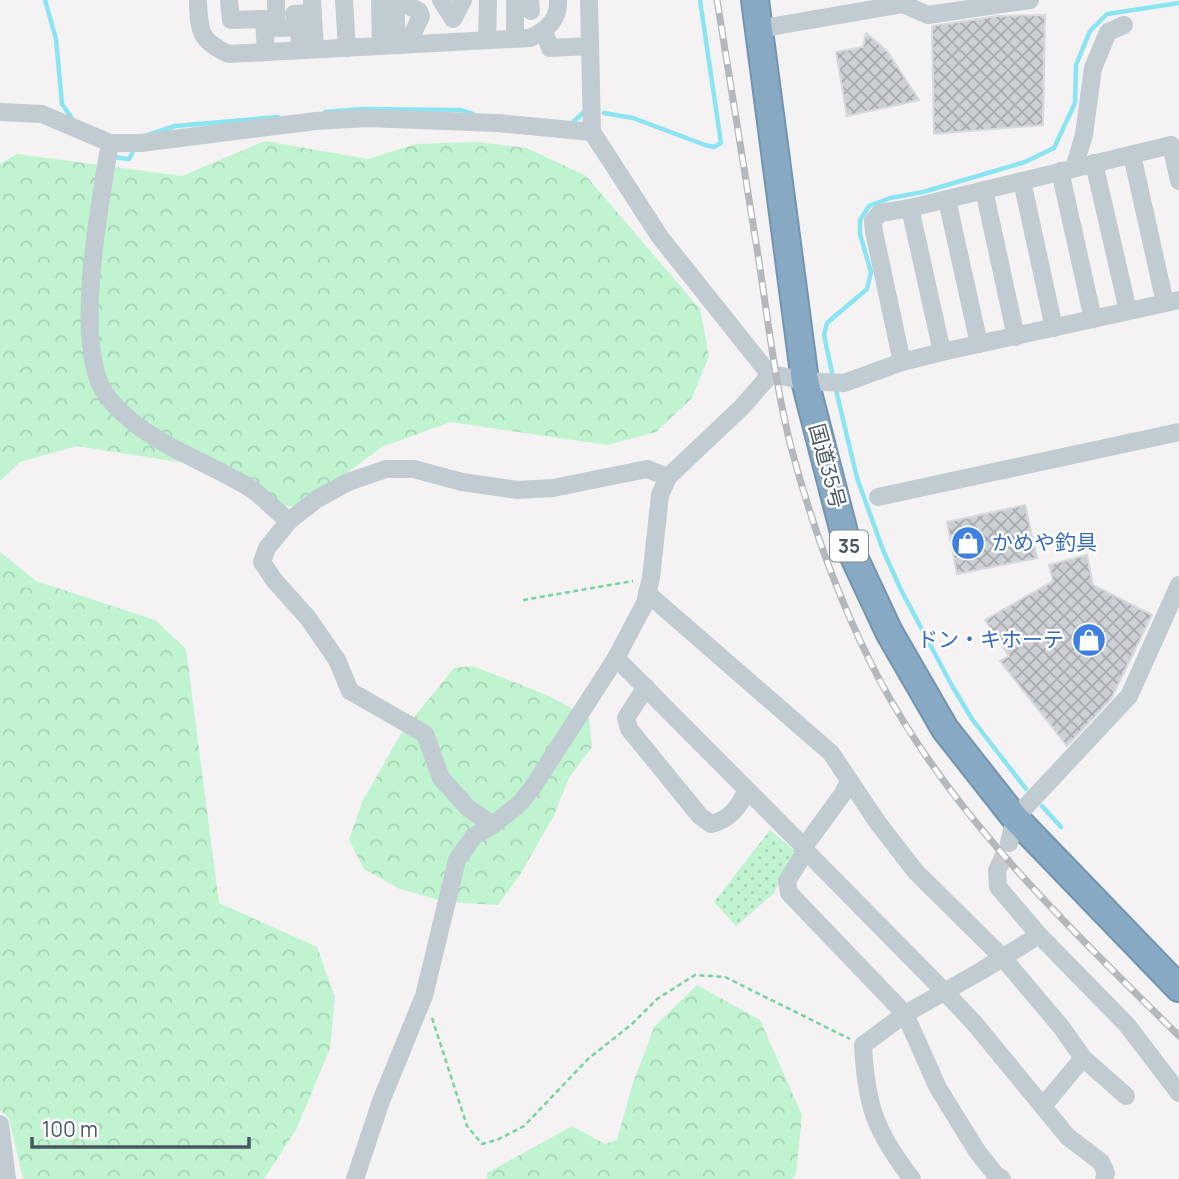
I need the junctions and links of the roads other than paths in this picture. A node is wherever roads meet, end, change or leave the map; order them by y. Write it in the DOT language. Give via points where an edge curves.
graph roads {
  1 [pos="198,0"];
  2 [pos="229,0"];
  3 [pos="276,0"];
  4 [pos="344,0"];
  5 [pos="441,0"];
  6 [pos="463,0"];
  7 [pos="558,0"];
  8 [pos="589,0"];
  9 [pos="754,0"];
  10 [pos="1030,0"];
  11 [pos="488,1"];
  12 [pos="523,3"];
  13 [pos="890,3"];
  14 [pos="312,7"];
  15 [pos="390,10"];
  16 [pos="294,14"];
  17 [pos="1124,25"];
  18 [pos="758,29"];
  19 [pos="544,31"];
  20 [pos="516,38"];
  21 [pos="487,40"];
  22 [pos="396,45"];
  23 [pos="590,46"];
  24 [pos="347,47"];
  25 [pos="307,50"];
  26 [pos="266,52"];
  27 [pos="0,112"];
  28 [pos="592,132"];
  29 [pos="1175,143"];
  30 [pos="110,144"];
  31 [pos="1132,155"];
  32 [pos="1094,163"];
  33 [pos="1067,169"];
  34 [pos="1022,180"];
  35 [pos="1179,181"];
  36 [pos="984,190"];
  37 [pos="947,200"];
  38 [pos="910,208"];
  39 [pos="1172,301"];
  40 [pos="1128,311"];
  41 [pos="1093,319"];
  42 [pos="1054,328"];
  43 [pos="1016,337"];
  44 [pos="979,344"];
  45 [pos="942,352"];
  46 [pos="902,362"];
  47 [pos="770,375"];
  48 [pos="815,382"];
  49 [pos="1179,432"];
  50 [pos="668,477"];
  51 [pos="878,497"];
  52 [pos="289,522"];
  53 [pos="1179,585"];
  54 [pos="649,586"];
  55 [pos="616,658"];
  56 [pos="646,687"];
  57 [pos="849,780"];
  58 [pos="747,792"];
  59 [pos="1015,818"];
  60 [pos="493,825"];
  61 [pos="1009,843"];
  62 [pos="805,849"];
  63 [pos="998,872"];
  64 [pos="1039,935"];
  65 [pos="1003,958"];
  66 [pos="1179,988"];
  67 [pos="945,992"];
  68 [pos="905,1014"];
  69 [pos="1083,1058"];
  70 [pos="1179,1093"];
  71 [pos="1126,1096"];
  72 [pos="1043,1106"];
  73 [pos="0,1124"];
  74 [pos="995,1177"];
  75 [pos="7,1179"];
  76 [pos="355,1179"];
  77 [pos="912,1179"];
  78 [pos="1104,1179"];
  1 -- 26 [label="street" via="201,35 214,48 229,54"];
  2 -- 26 [label="street" via="231,20 264,19"];
  3 -- 25 [label="street" via="276,28 299,27"];
  4 -- 24 [label="street"];
  5 -- 6 [label="street" via="453,19"];
  7 -- 19 [label="street" via="559,9"];
  8 -- 23 [label="street"];
  9 -- 18 [label="highway, 国道35号 / 35"];
  10 -- 13 [label="street" via="928,15"];
  11 -- 12 [label="street"];
  11 -- 21 [label="street"];
  12 -- 20 [label="street"];
  13 -- 18 [label="street"];
  14 -- 16 [label="street"];
  14 -- 25 [label="street"];
  15 -- 22 [label="street"];
  15 -- 22 [label="street" via="407,5 421,16"];
  17 -- 33 [label="street" via="1108,32 1096,58 1084,135"];
  18 -- 48 [label="highway, 国道35号 / 35"];
  19 -- 20 [label="street"];
  19 -- 23 [label="street" via="550,48"];
  20 -- 21 [label="street"];
  21 -- 22 [label="street"];
  22 -- 24 [label="street"];
  23 -- 28 [label="street"];
  24 -- 25 [label="street"];
  25 -- 26 [label="street"];
  27 -- 30 [label="street" via="42,114"];
  28 -- 30 [label="street" via="367,118"];
  28 -- 47 [label="street" via="660,237"];
  29 -- 31 [label="street"];
  29 -- 35 [label="street"];
  30 -- 52 [label="street" via="89,316 93,362 102,388 142,429 254,491"];
  31 -- 32 [label="street"];
  31 -- 39 [label="street"];
  32 -- 33 [label="street"];
  32 -- 40 [label="street"];
  33 -- 34 [label="street"];
  33 -- 41 [label="street"];
  34 -- 36 [label="street"];
  34 -- 42 [label="street"];
  36 -- 37 [label="street"];
  36 -- 43 [label="street"];
  37 -- 38 [label="street"];
  37 -- 44 [label="street"];
  38 -- 45 [label="street"];
  38 -- 46 [label="street" via="880,213 873,221"];
  39 -- 40 [label="street"];
  40 -- 41 [label="street"];
  41 -- 42 [label="street"];
  42 -- 43 [label="street"];
  43 -- 44 [label="street"];
  44 -- 45 [label="street"];
  45 -- 46 [label="street"];
  46 -- 48 [label="street" via="844,383"];
  47 -- 48 [label="street"];
  47 -- 50 [label="street"];
  48 -- 59 [label="highway, 国道35号 / 35" via="846,540 889,632 946,729"];
  49 -- 51 [label="street"];
  50 -- 52 [label="street" via="648,469 553,488 518,490 414,469 386,469 317,499"];
  50 -- 54 [label="street" via="660,495"];
  52 -- 60 [label="street" via="267,548 262,562 274,580 309,618 337,660 350,691 425,734 441,778 468,808"];
  53 -- 59 [label="street" via="1129,696"];
  54 -- 55 [label="street"];
  54 -- 57 [label="street" via="831,753"];
  55 -- 56 [label="street"];
  55 -- 60 [label="street" via="531,790"];
  56 -- 58 [label="street"];
  56 -- 58 [label="street" via="626,718 629,729 700,816 711,824 724,821"];
  57 -- 62 [label="street"];
  57 -- 65 [label="street" via="916,872"];
  58 -- 62 [label="street"];
  59 -- 61 [label="street"];
  59 -- 66 [label="highway, 国道35号 / 35"];
  60 -- 76 [label="street" via="474,836 457,860 425,996 381,1101"];
  62 -- 67 [label="street"];
  62 -- 68 [label="street" via="787,881 789,893"];
  63 -- 64 [label="street" via="998,887"];
  64 -- 65 [label="street"];
  64 -- 70 [label="street" via="1127,1025"];
  65 -- 67 [label="street"];
  65 -- 69 [label="street"];
  67 -- 68 [label="street"];
  67 -- 72 [label="street"];
  68 -- 74 [label="street" via="938,1088"];
  68 -- 77 [label="street" via="863,1045 864,1075 877,1126"];
  69 -- 71 [label="street"];
  69 -- 72 [label="street"];
  72 -- 78 [label="street" via="1068,1137 1101,1162 1107,1173"];
  73 -- 75 [label="street"];
}
